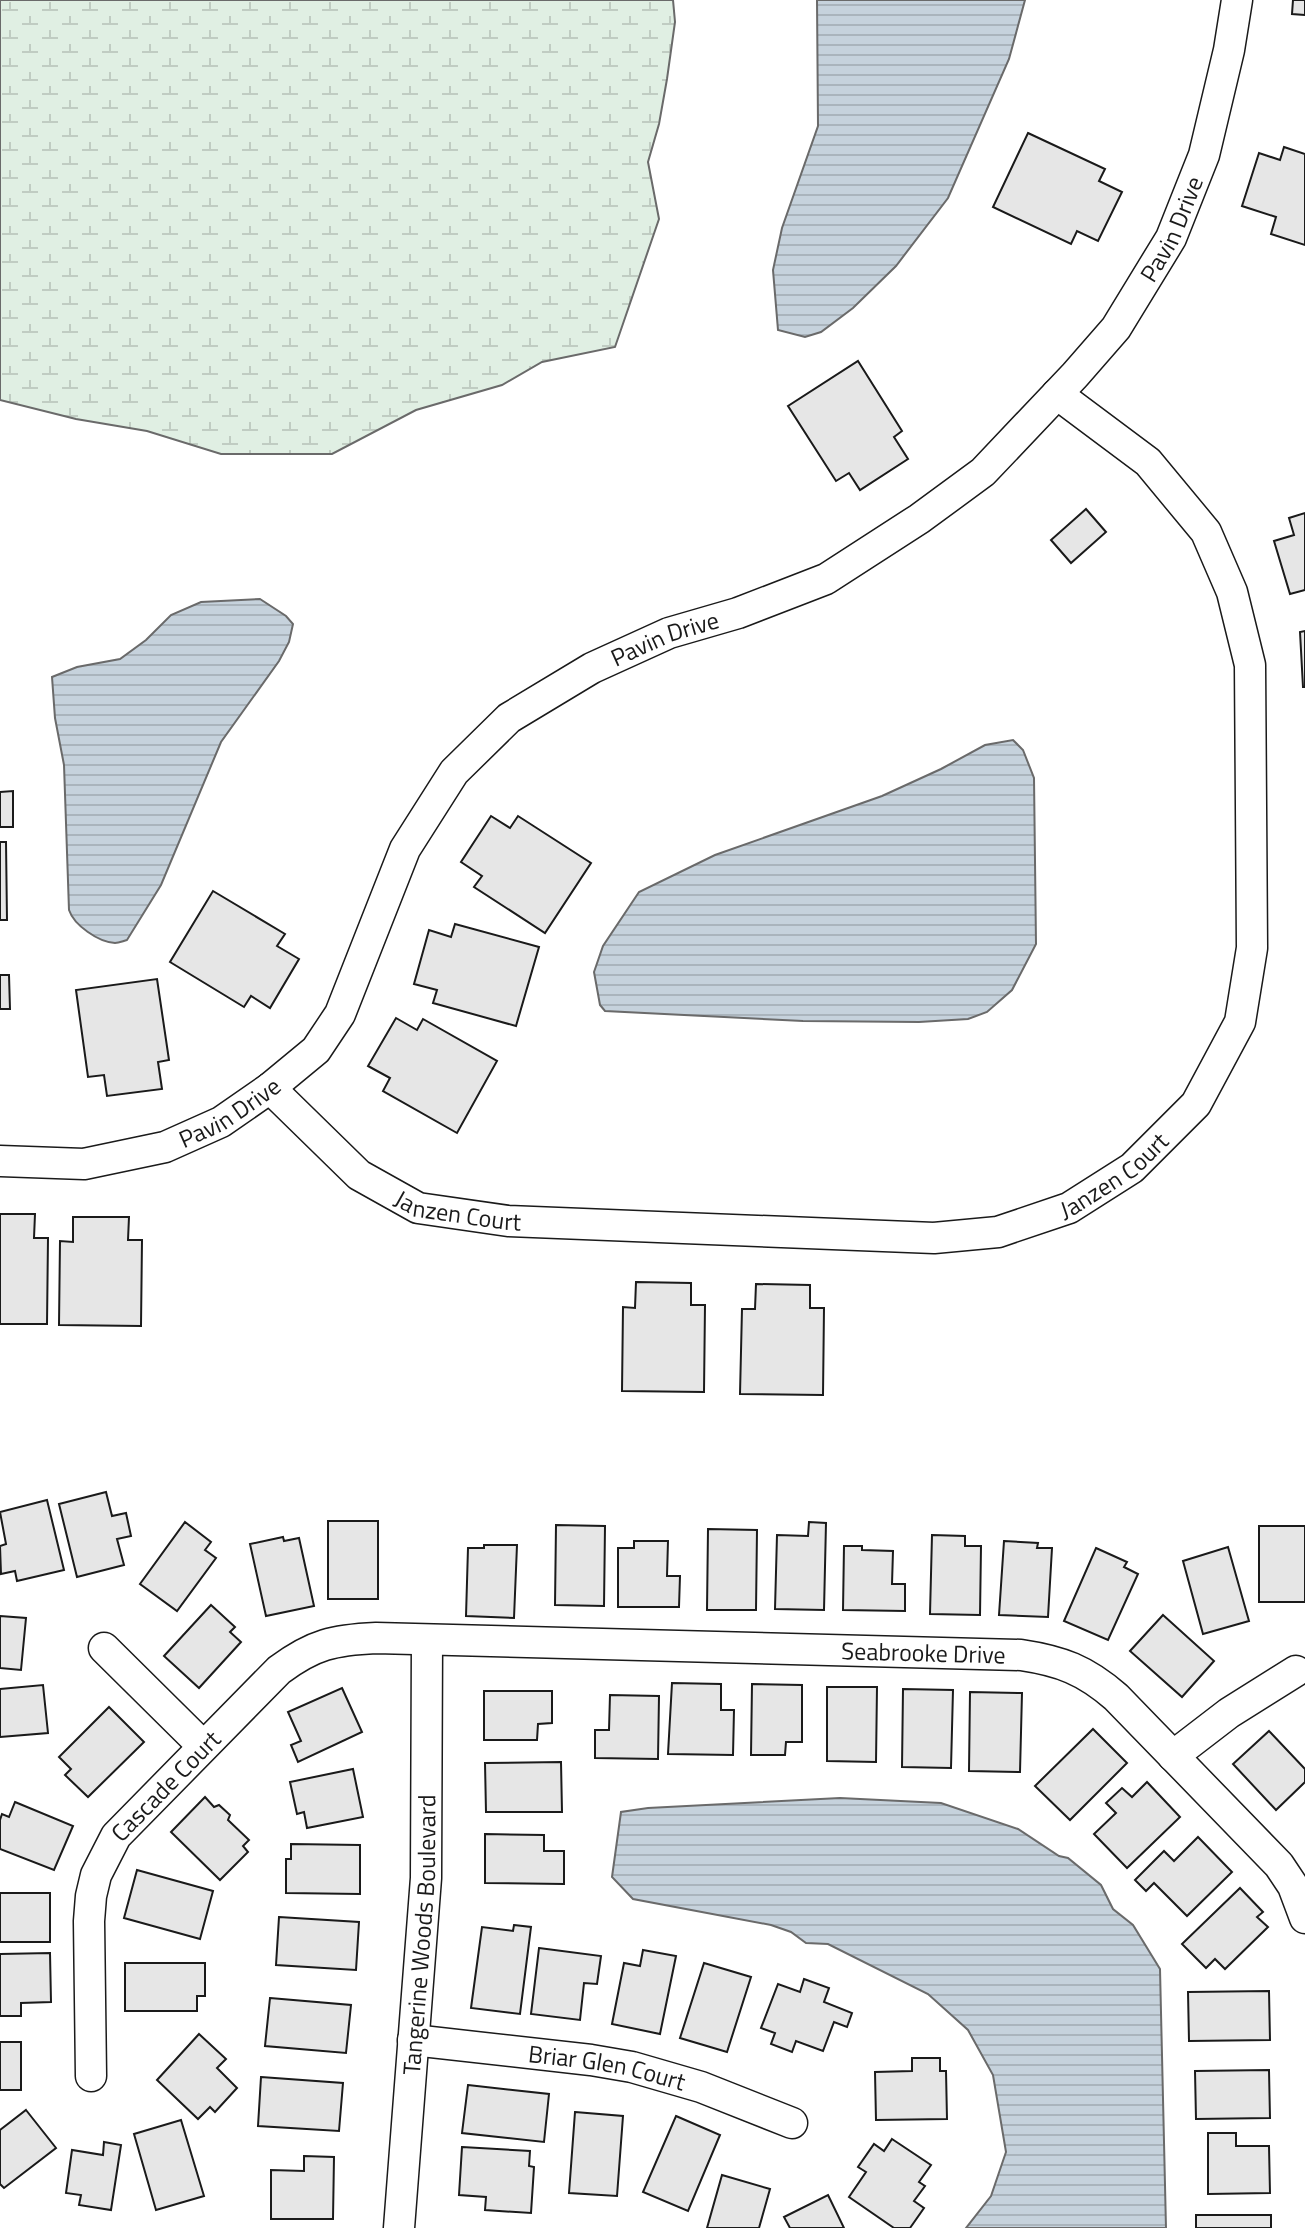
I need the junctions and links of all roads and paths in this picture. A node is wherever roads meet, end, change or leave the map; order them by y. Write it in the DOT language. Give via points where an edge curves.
graph roads {
  1 [pos="1237,0"];
  2 [pos="1057,394"];
  3 [pos="270,1088"];
  4 [pos="0,1161"];
  5 [pos="427,1640"];
  6 [pos="104,1648"];
  7 [pos="1296,1671"];
  8 [pos="203,1746"];
  9 [pos="1173,1756"];
  10 [pos="1305,1918"];
  11 [pos="413,2040"];
  12 [pos="91,2076"];
  13 [pos="792,2123"];
  14 [pos="399,2228"];
  1 -- 2 [label="street, Pavin Drive" via="1204,155 1171,238 1116,328"];
  2 -- 3 [label="street, Pavin Drive" via="983,472 826,579 669,633 592,668 509,718 454,772 405,849 340,1014 316,1050"];
  2 -- 3 [label="street, Janzen Court" via="1148,462 1206,532 1232,592 1250,665 1252,948 1240,1022 1196,1104 1132,1168 1069,1208 998,1232 947,1237 508,1221 418,1208 359,1175"];
  3 -- 4 [label="street, Pavin Drive" via="221,1122 165,1147 84,1164"];
  5 -- 8 [label="street, Cascade Court" via="376,1638 317,1646 279,1670"];
  5 -- 9 [label="street, Seabrooke Drive" via="1044,1658 1089,1675"];
  5 -- 11 [label="street, Tangerine Woods Boulevard" via="426,1878"];
  6 -- 8 [label="street"];
  7 -- 9 [label="street"];
  8 -- 12 [label="street, Cascade Court" via="116,1836 96,1875 89,1921"];
  9 -- 10 [label="street, Seabrooke Drive" via="1279,1865"];
  11 -- 13 [label="street, Briar Glen Court" via="632,2067 736,2099"];
  11 -- 14 [label="street, Tangerine Woods Boulevard"];
}
